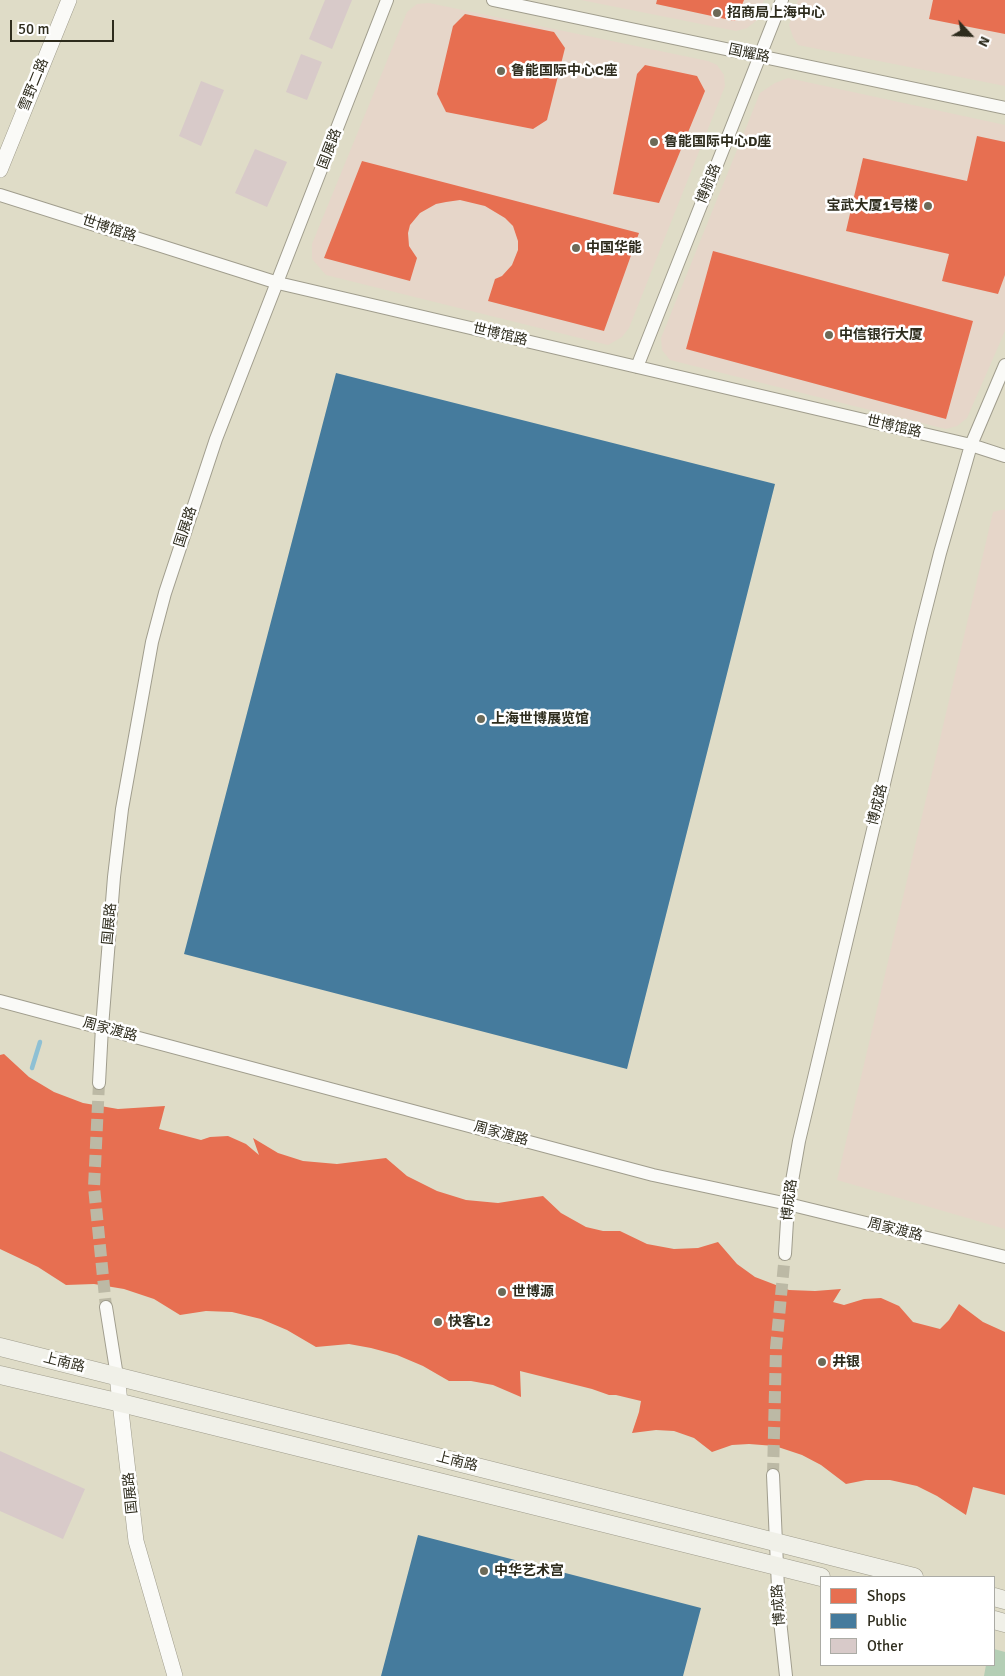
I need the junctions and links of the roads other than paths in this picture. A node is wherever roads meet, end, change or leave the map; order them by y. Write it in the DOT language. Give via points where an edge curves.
graph roads {
  1 [pos="69,0"];
  2 [pos="387,0"];
  3 [pos="493,0"];
  4 [pos="782,0"];
  5 [pos="760,56"];
  6 [pos="1005,108"];
  7 [pos="0,170"];
  8 [pos="0,195"];
  9 [pos="278,283"];
  10 [pos="1005,365"];
  11 [pos="637,367"];
  12 [pos="971,445"];
  13 [pos="1005,456"];
  14 [pos="0,1001"];
  15 [pos="102,1027"];
  16 [pos="99,1083"];
  17 [pos="788,1204"];
  18 [pos="785,1254"];
  19 [pos="1005,1257"];
  20 [pos="106,1307"];
  21 [pos="0,1347"];
  22 [pos="0,1375"];
  23 [pos="117,1376"];
  24 [pos="121,1403"];
  25 [pos="773,1475"];
  26 [pos="776,1543"];
  27 [pos="777,1566"];
  28 [pos="910,1576"];
  29 [pos="820,1577"];
  30 [pos="175,1676"];
  31 [pos="786,1676"];
  1 -- 7 [label="street, 雪野二路"];
  2 -- 9 [label="street, 国展路"];
  3 -- 5 [label="street, 国耀路"];
  4 -- 5 [label="street, 博航路"];
  5 -- 6 [label="street, 国耀路"];
  5 -- 11 [label="street, 博航路"];
  8 -- 9 [label="street, 世博馆路"];
  9 -- 11 [label="street, 世博馆路"];
  9 -- 15 [label="street, 国展路" via="214,446 170,576 152,642 122,809"];
  10 -- 12 [label="street, 博成路"];
  11 -- 12 [label="street, 世博馆路"];
  12 -- 13 [label="street, 世博馆路"];
  12 -- 17 [label="street, 博成路" via="940,553 871,832 799,1140"];
  14 -- 15 [label="street, 周家渡路"];
  15 -- 16 [label="street, 国展路"];
  15 -- 17 [label="street, 周家渡路" via="653,1175"];
  17 -- 18 [label="street, 博成路"];
  17 -- 19 [label="street, 周家渡路"];
  20 -- 23 [label="street, 国展路"];
  21 -- 23 [label="main road, 上南路"];
  22 -- 24 [label="main road, 上南路"];
  23 -- 24 [label="street, 国展路"];
  23 -- 26 [label="main road, 上南路"];
  24 -- 27 [label="main road, 上南路"];
  24 -- 30 [label="street, 国展路" via="136,1541"];
  25 -- 26 [label="street, 博成路"];
  26 -- 27 [label="street, 博成路"];
  26 -- 28 [label="main road, 上南路"];
  27 -- 29 [label="main road, 上南路"];
  27 -- 31 [label="street, 博成路"];
}
